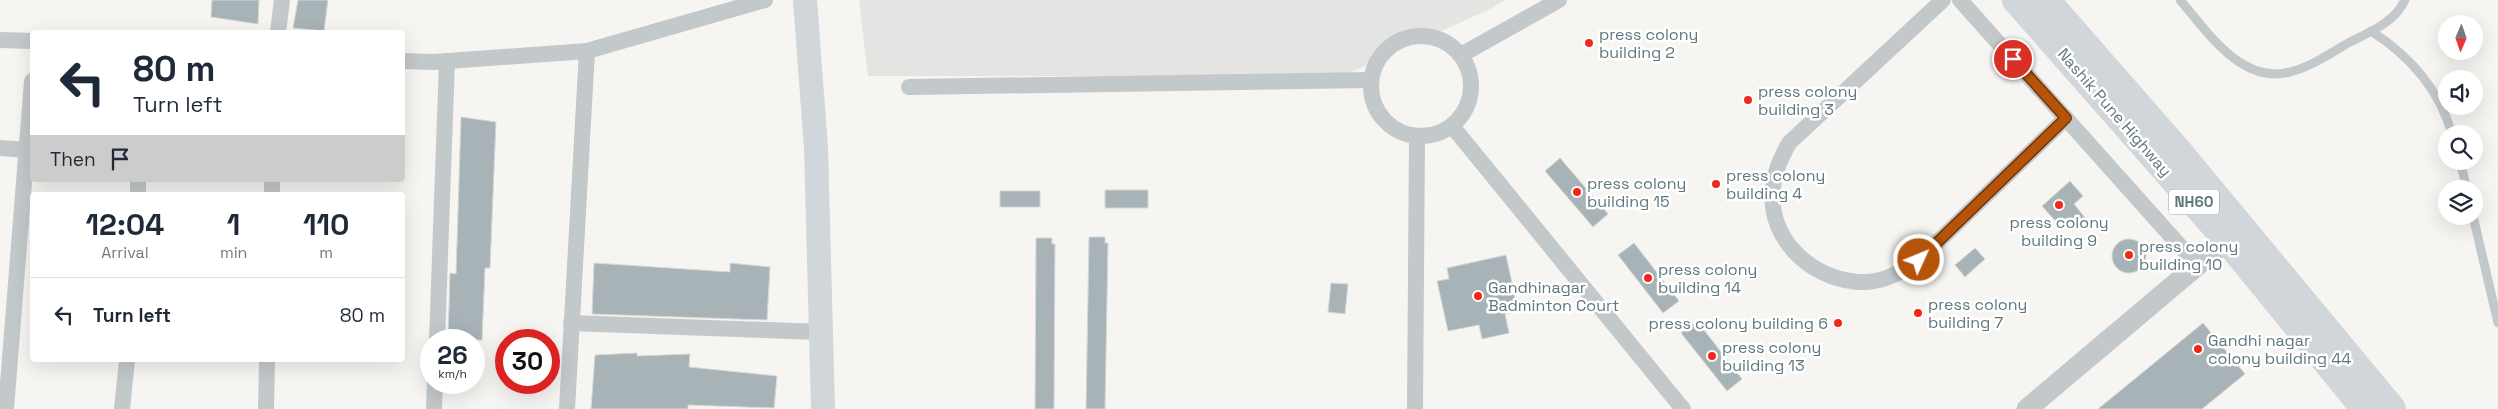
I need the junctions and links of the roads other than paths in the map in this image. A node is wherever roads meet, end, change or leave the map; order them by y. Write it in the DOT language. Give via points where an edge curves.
graph roads {
  1 [pos="282,0"];
  2 [pos="765,0"];
  3 [pos="805,0"];
  4 [pos="1559,0"];
  5 [pos="1943,0"];
  6 [pos="1960,0"];
  7 [pos="2016,0"];
  8 [pos="2046,0"];
  9 [pos="2180,0"];
  10 [pos="2405,0"];
  11 [pos="278,30"];
  12 [pos="2371,31"];
  13 [pos="0,40"];
  14 [pos="30,41"];
  15 [pos="587,51"];
  16 [pos="1461,54"];
  17 [pos="405,61"];
  18 [pos="447,62"];
  19 [pos="1371,80"];
  20 [pos="910,86"];
  21 [pos="30,109"];
  22 [pos="2066,118"];
  23 [pos="2449,125"];
  24 [pos="1452,126"];
  25 [pos="1417,137"];
  26 [pos="0,148"];
  27 [pos="27,150"];
  28 [pos="2475,225"];
  29 [pos="2234,234"];
  30 [pos="26,243"];
  31 [pos="2197,264"];
  32 [pos="572,323"];
  33 [pos="2498,323"];
  34 [pos="436,329"];
  35 [pos="821,332"];
  36 [pos="127,362"];
  37 [pos="267,362"];
  38 [pos="4,376"];
  39 [pos="435,394"];
  40 [pos="6,409"];
  41 [pos="122,409"];
  42 [pos="266,409"];
  43 [pos="434,409"];
  44 [pos="567,409"];
  45 [pos="824,409"];
  46 [pos="1415,409"];
  47 [pos="1683,409"];
  48 [pos="2026,409"];
  49 [pos="2365,409"];
  50 [pos="2392,409"];
  1 -- 11 [label="street"];
  2 -- 15 [label="street"];
  3 -- 35 [label="main road" via="816,148"];
  4 -- 16 [label="street"];
  5 -- 22 [label="street" via="1789,143 1776,170 1772,191 1774,208 1779,229 1805,263 1840,280 1868,282 1898,274 1919,260"];
  6 -- 22 [label="street"];
  7 -- 29 [label="highway, Nashik Pune Highway / NH60"];
  8 -- 29 [label="highway, Nashik Pune Highway / NH60" via="2178,151"];
  9 -- 12 [label="lane" via="2229,55 2258,70 2289,73"];
  10 -- 12 [label="lane" via="2395,16"];
  12 -- 23 [label="lane" via="2395,47 2427,79"];
  13 -- 14 [label="street"];
  15 -- 18 [label="street"];
  15 -- 32 [label="street"];
  16 -- 19 [label="street" via="1446,42 1430,36 1405,38 1383,52 1374,66"];
  16 -- 24 [label="street" via="1470,71 1472,88 1470,102"];
  17 -- 18 [label="street"];
  18 -- 34 [label="street"];
  19 -- 20 [label="street"];
  19 -- 25 [label="street" via="1373,105 1385,123 1398,132"];
  21 -- 27 [label="street"];
  22 -- 31 [label="street"];
  24 -- 25 [label="street" via="1443,133"];
  24 -- 47 [label="street"];
  25 -- 46 [label="street"];
  26 -- 27 [label="street"];
  27 -- 30 [label="street"];
  28 -- 33 [label="lane"];
  29 -- 31 [label="street"];
  29 -- 49 [label="highway, Nashik Pune Highway / NH60"];
  29 -- 50 [label="highway, Nashik Pune Highway / NH60"];
  30 -- 38 [label="street"];
  31 -- 48 [label="street"];
  32 -- 35 [label="street"];
  32 -- 44 [label="street"];
  35 -- 45 [label="main road"];
  36 -- 41 [label="street"];
  37 -- 42 [label="street"];
  38 -- 40 [label="street"];
  39 -- 43 [label="street"];
}
